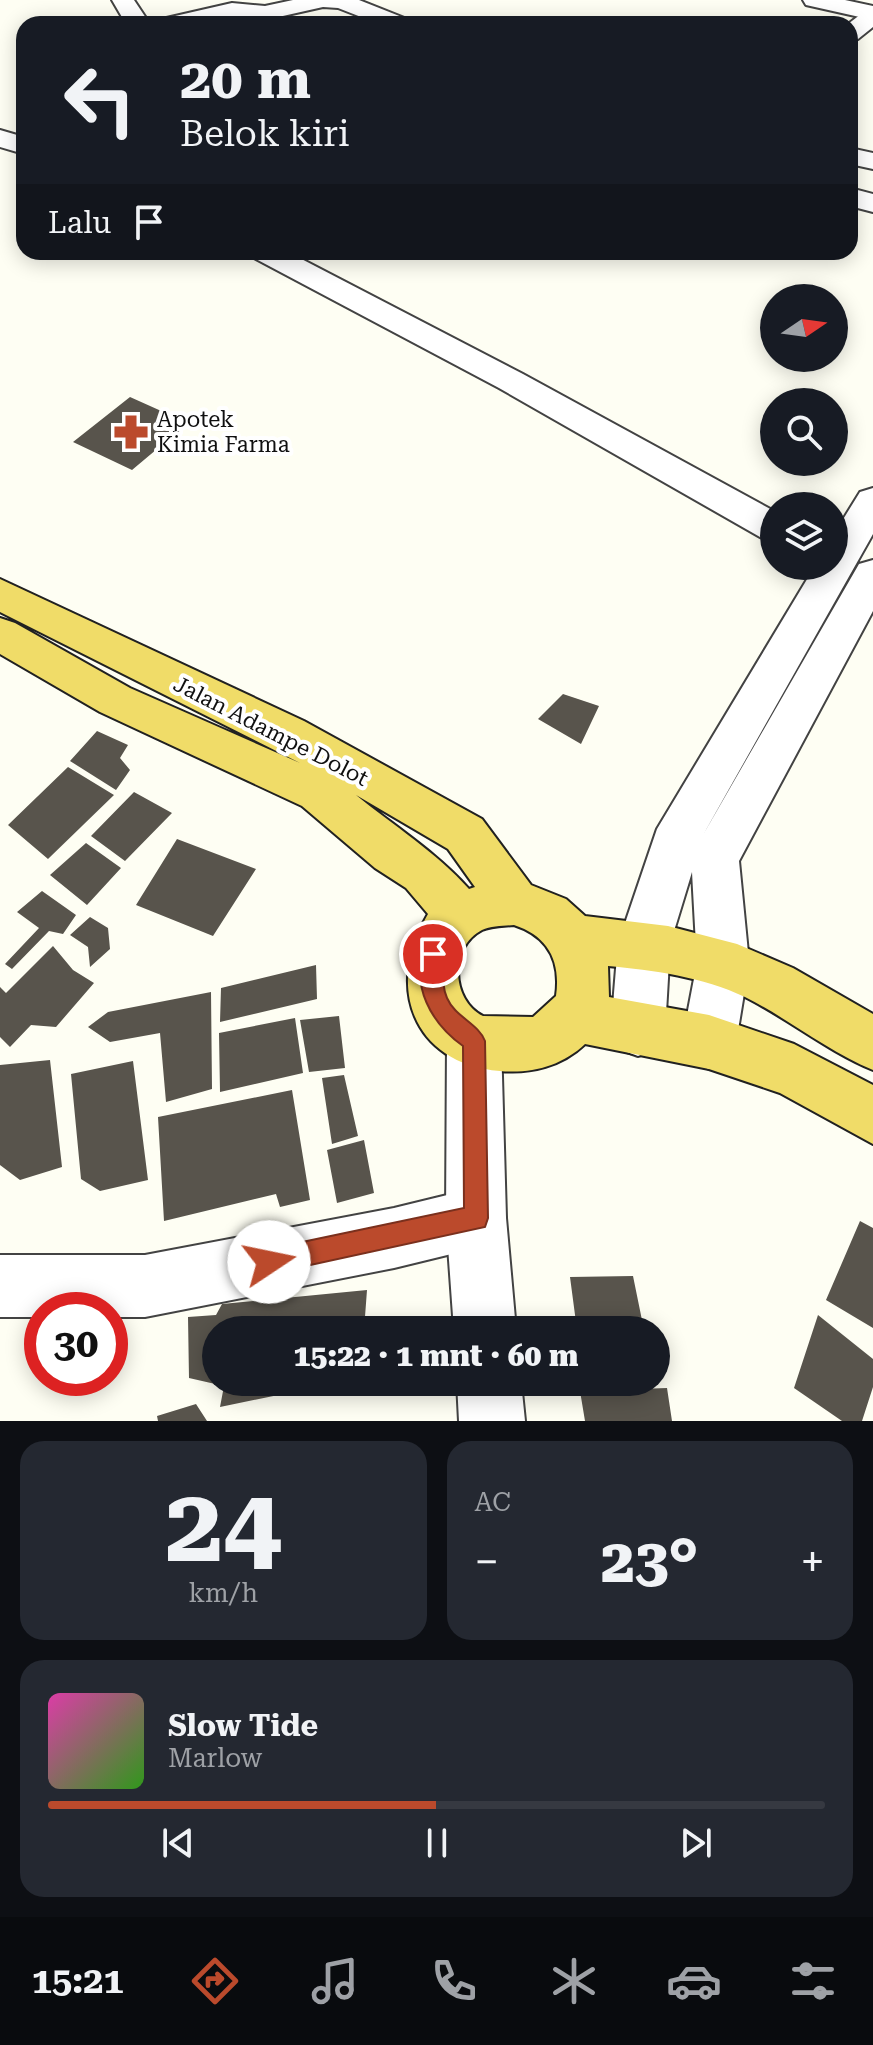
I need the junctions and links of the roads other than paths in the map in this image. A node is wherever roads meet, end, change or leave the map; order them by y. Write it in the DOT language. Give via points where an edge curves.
graph roads {
  1 [pos="323,0"];
  2 [pos="814,0"];
  3 [pos="228,5"];
  4 [pos="873,14"];
  5 [pos="194,16"];
  6 [pos="265,16"];
  7 [pos="283,16"];
  8 [pos="379,16"];
  9 [pos="280,260"];
  10 [pos="873,501"];
  11 [pos="760,520"];
  12 [pos="853,570"];
  13 [pos="0,594"];
  14 [pos="0,634"];
  15 [pos="514,902"];
  16 [pos="461,916"];
  17 [pos="573,939"];
  18 [pos="644,944"];
  19 [pos="723,963"];
  20 [pos="574,1016"];
  21 [pos="638,1030"];
  22 [pos="474,1041"];
  23 [pos="709,1042"];
  24 [pos="873,1043"];
  25 [pos="873,1116"];
  26 [pos="476,1218"];
  27 [pos="0,1286"];
  28 [pos="484,1316"];
  29 [pos="490,1396"];
  30 [pos="492,1421"];
  1 -- 7 [label="street"];
  1 -- 8 [label="street" via="342,1"];
  2 -- 4 [label="street"];
  3 -- 5 [label="street"];
  3 -- 6 [label="street"];
  9 -- 11 [label="street" via="483,365"];
  10 -- 12 [label="street"];
  12 -- 18 [label="street" via="681,829"];
  12 -- 19 [label="street" via="715,859"];
  13 -- 15 [label="highway, Jalan Adampe Dolot" via="288,734 465,834"];
  14 -- 16 [label="highway, Jalan Adampe Dolot" via="115,700 318,792 423,873"];
  15 -- 16 [label="highway"];
  15 -- 17 [label="highway" via="556,921"];
  16 -- 22 [label="highway" via="444,932 433,954 431,979 437,1004"];
  17 -- 18 [label="highway"];
  17 -- 20 [label="highway" via="584,967"];
  18 -- 19 [label="highway"];
  18 -- 21 [label="street"];
  19 -- 23 [label="street"];
  19 -- 24 [label="highway" via="763,979"];
  20 -- 21 [label="highway"];
  20 -- 22 [label="highway" via="553,1038 528,1048"];
  21 -- 23 [label="highway"];
  22 -- 26 [label="street"];
  23 -- 25 [label="highway" via="794,1071"];
  26 -- 27 [label="street" via="145,1286"];
  26 -- 28 [label="street"];
  29 -- 30 [label="street"];
}
